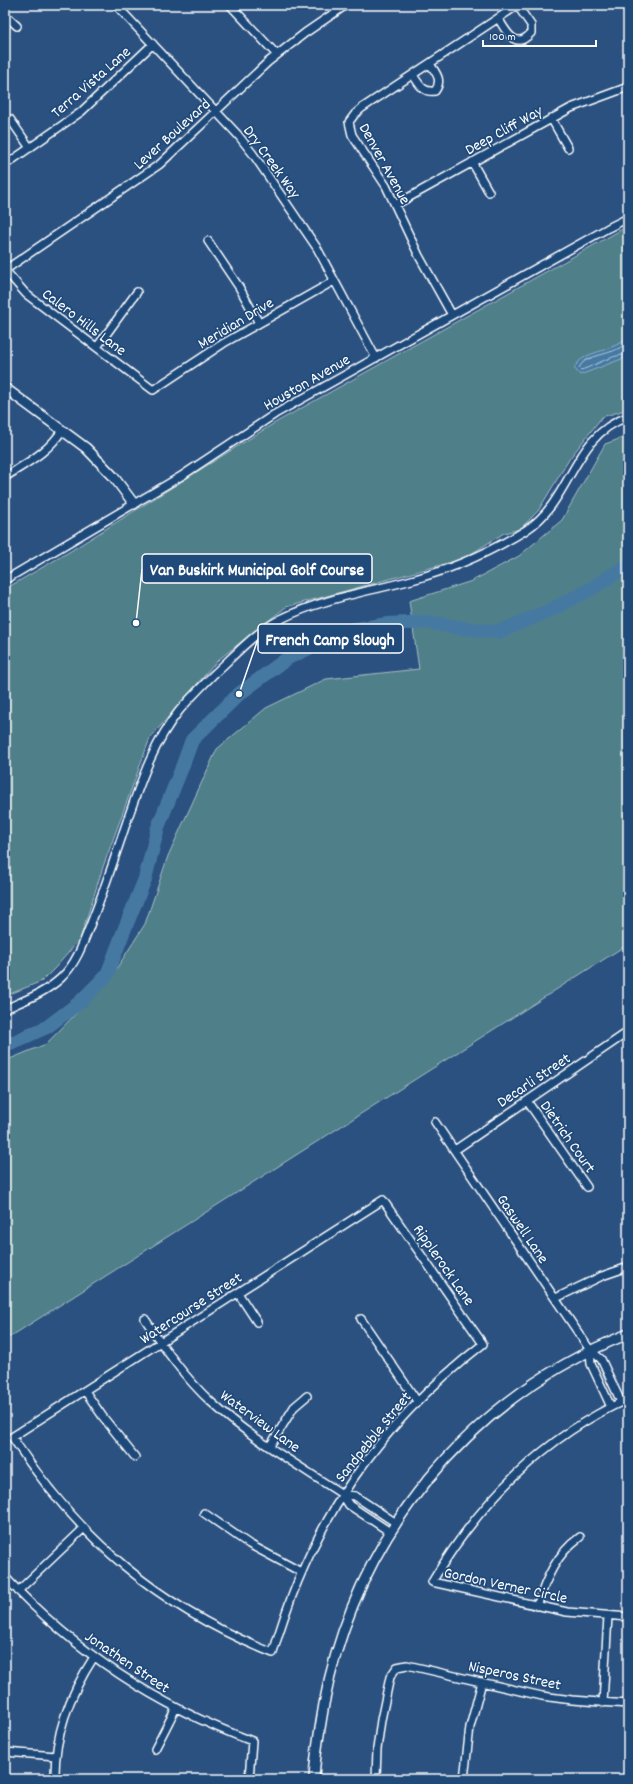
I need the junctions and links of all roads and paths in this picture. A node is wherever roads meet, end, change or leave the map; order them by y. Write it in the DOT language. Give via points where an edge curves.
graph roads {
  1 [pos="116,5"];
  2 [pos="230,5"];
  3 [pos="346,5"];
  4 [pos="518,5"];
  5 [pos="5,15"];
  6 [pos="498,18"];
  7 [pos="17,26"];
  8 [pos="153,44"];
  9 [pos="277,55"];
  10 [pos="430,64"];
  11 [pos="413,75"];
  12 [pos="628,87"];
  13 [pos="216,111"];
  14 [pos="551,118"];
  15 [pos="10,119"];
  16 [pos="30,148"];
  17 [pos="568,148"];
  18 [pos="472,162"];
  19 [pos="5,165"];
  20 [pos="489,192"];
  21 [pos="395,205"];
  22 [pos="628,218"];
  23 [pos="208,241"];
  24 [pos="5,270"];
  25 [pos="334,281"];
  26 [pos="137,292"];
  27 [pos="452,315"];
  28 [pos="259,323"];
  29 [pos="97,347"];
  30 [pos="376,358"];
  31 [pos="5,388"];
  32 [pos="153,390"];
  33 [pos="628,417"];
  34 [pos="62,430"];
  35 [pos="5,477"];
  36 [pos="134,504"];
  37 [pos="5,580"];
  38 [pos="5,1009"];
  39 [pos="628,1032"];
  40 [pos="527,1100"];
  41 [pos="435,1122"];
  42 [pos="455,1150"];
  43 [pos="587,1187"];
  44 [pos="384,1200"];
  45 [pos="628,1267"];
  46 [pos="238,1293"];
  47 [pos="556,1298"];
  48 [pos="145,1319"];
  49 [pos="361,1319"];
  50 [pos="257,1322"];
  51 [pos="628,1334"];
  52 [pos="161,1343"];
  53 [pos="483,1344"];
  54 [pos="590,1350"];
  55 [pos="85,1391"];
  56 [pos="307,1396"];
  57 [pos="417,1401"];
  58 [pos="625,1401"];
  59 [pos="611,1407"];
  60 [pos="270,1446"];
  61 [pos="135,1457"];
  62 [pos="342,1494"];
  63 [pos="204,1512"];
  64 [pos="396,1523"];
  65 [pos="83,1529"];
  66 [pos="390,1532"];
  67 [pos="580,1537"];
  68 [pos="301,1572"];
  69 [pos="5,1577"];
  70 [pos="18,1591"];
  71 [pos="538,1606"];
  72 [pos="608,1616"];
  73 [pos="628,1617"];
  74 [pos="94,1657"];
  75 [pos="482,1682"];
  76 [pos="603,1703"];
  77 [pos="628,1704"];
  78 [pos="176,1708"];
  79 [pos="155,1749"];
  80 [pos="5,1752"];
  81 [pos="56,1756"];
  82 [pos="55,1779"];
  83 [pos="249,1779"];
  84 [pos="314,1779"];
  85 [pos="376,1779"];
  86 [pos="464,1779"];
  1 -- 8 [label="street, Dry Creek Way"];
  2 -- 9 [label="street"];
  3 -- 9 [label="street, Lever Boulevard"];
  4 -- 6 [label="street, Denver Avenue"];
  4 -- 6 [label="street" via="531,25 531,33 526,39 511,38"];
  5 -- 7 [label="street"];
  6 -- 10 [label="street, Denver Avenue"];
  8 -- 13 [label="street, Dry Creek Way"];
  8 -- 16 [label="street, Terra Vista Lane" via="81,112"];
  9 -- 13 [label="street, Lever Boulevard"];
  10 -- 11 [label="street, Denver Avenue"];
  10 -- 11 [label="street" via="440,79 435,91 422,89"];
  11 -- 21 [label="street, Denver Avenue" via="362,108 349,122 352,135"];
  12 -- 14 [label="street, Deep Cliff Way" via="597,97"];
  13 -- 24 [label="street, Lever Boulevard" via="160,164"];
  13 -- 25 [label="street, Dry Creek Way" via="253,154 317,248"];
  14 -- 17 [label="street"];
  14 -- 18 [label="street, Deep Cliff Way"];
  15 -- 16 [label="street"];
  16 -- 19 [label="street, Terra Vista Lane"];
  18 -- 20 [label="street"];
  18 -- 21 [label="street, Deep Cliff Way"];
  21 -- 27 [label="street, Denver Avenue" via="419,256"];
  22 -- 27 [label="street, Houston Avenue"];
  23 -- 28 [label="street" via="239,287"];
  24 -- 29 [label="street, Calero Hills Lane" via="26,294"];
  25 -- 28 [label="street, Meridian Drive"];
  25 -- 30 [label="street, Dry Creek Way"];
  26 -- 29 [label="street"];
  27 -- 30 [label="street, Houston Avenue"];
  28 -- 32 [label="street, Meridian Drive"];
  29 -- 32 [label="street, Calero Hills Lane"];
  30 -- 36 [label="street, Houston Avenue" via="275,414"];
  31 -- 34 [label="street"];
  33 -- 38 [label="street" via="611,425 589,443 567,482 533,526 484,554 432,574 324,602 283,617 265,628 232,656 181,709 161,737 142,779 101,898 72,964 62,977 46,990"];
  34 -- 35 [label="street" via="39,454"];
  34 -- 36 [label="street" via="100,461"];
  36 -- 37 [label="street, Houston Avenue"];
  39 -- 40 [label="street, Decarli Street"];
  40 -- 42 [label="street, Decarli Street"];
  40 -- 43 [label="street, Dietrich Court"];
  41 -- 42 [label="street, Gaswell Lane"];
  42 -- 47 [label="street, Gaswell Lane"];
  44 -- 46 [label="street, Watercourse Street"];
  44 -- 53 [label="street, Ripplerock Lane"];
  45 -- 47 [label="street" via="602,1276"];
  46 -- 50 [label="street"];
  46 -- 52 [label="street, Watercourse Street"];
  47 -- 54 [label="street, Gaswell Lane"];
  48 -- 52 [label="street, Waterview Lane"];
  49 -- 57 [label="street"];
  51 -- 54 [label="street"];
  52 -- 55 [label="street, Watercourse Street"];
  52 -- 60 [label="street, Waterview Lane" via="175,1363 210,1402"];
  53 -- 57 [label="street, Sandpebble Street"];
  54 -- 58 [label="street, Gaswell Lane" via="600,1359"];
  54 -- 59 [label="street, Gaswell Lane" via="591,1364"];
  54 -- 64 [label="street" via="534,1382 483,1422 439,1465"];
  55 -- 61 [label="street"];
  55 -- 65 [label="street, Watercourse Street" via="12,1437 47,1487"];
  56 -- 60 [label="street" via="294,1407"];
  57 -- 62 [label="street, Sandpebble Street" via="375,1448"];
  58 -- 59 [label="street, Gordon Verner Circle"];
  59 -- 71 [label="street, Gordon Verner Circle" via="551,1445 511,1479 471,1524 445,1559 432,1582"];
  60 -- 62 [label="street, Waterview Lane"];
  62 -- 64 [label="street, Waterview Lane" via="355,1496"];
  62 -- 66 [label="street, Waterview Lane" via="348,1505"];
  62 -- 68 [label="street, Sandpebble Street"];
  63 -- 68 [label="street" via="249,1544"];
  64 -- 66 [label="street"];
  65 -- 68 [label="street, Sandpebble Street" via="123,1566 166,1598 212,1626 273,1653"];
  65 -- 70 [label="street"];
  66 -- 84 [label="street" via="356,1595 334,1660 321,1720"];
  67 -- 71 [label="street" via="568,1546 557,1560 548,1576"];
  69 -- 70 [label="street, Jonathen Street"];
  70 -- 74 [label="street, Jonathen Street" via="63,1633"];
  71 -- 72 [label="street, Gordon Verner Circle"];
  72 -- 73 [label="street, Gordon Verner Circle"];
  72 -- 76 [label="street"];
  74 -- 78 [label="street, Jonathen Street" via="130,1682"];
  74 -- 81 [label="street" via="67,1709"];
  75 -- 76 [label="street, Nisperos Street" via="542,1696"];
  75 -- 85 [label="street, Nisperos Street" via="408,1665 397,1666 390,1677 381,1720"];
  75 -- 86 [label="street" via="470,1727"];
  76 -- 77 [label="street, Nisperos Street"];
  78 -- 79 [label="street"];
  78 -- 83 [label="street, Jonathen Street" via="252,1742"];
  80 -- 81 [label="street"];
  81 -- 82 [label="street"];
}
